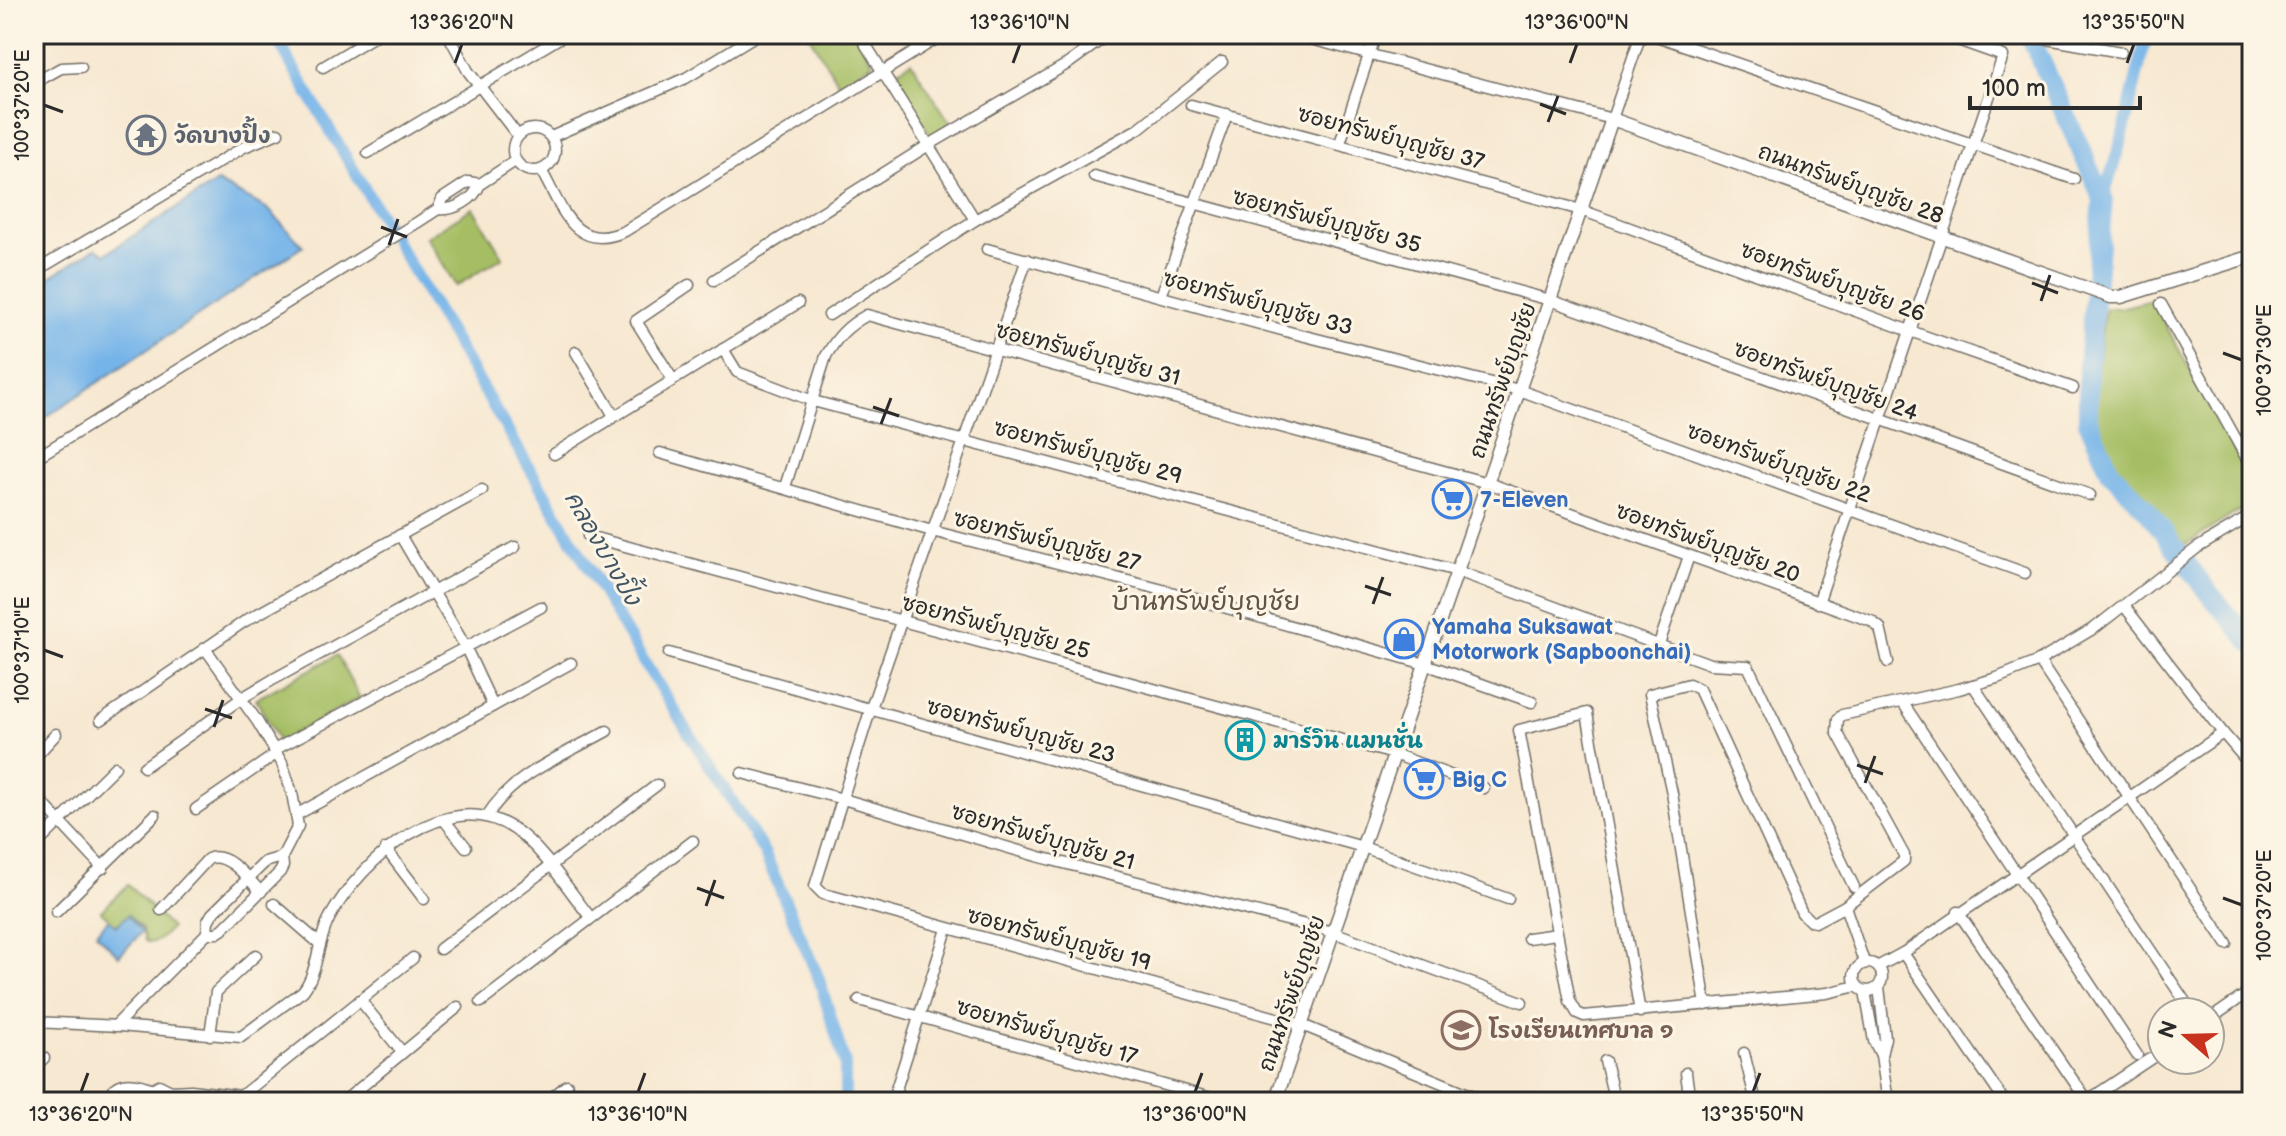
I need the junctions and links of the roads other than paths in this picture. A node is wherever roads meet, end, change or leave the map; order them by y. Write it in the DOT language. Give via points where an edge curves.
graph roads {
  1 [pos="378,34"];
  2 [pos="448,34"];
  3 [pos="566,34"];
  4 [pos="758,34"];
  5 [pos="859,34"];
  6 [pos="944,34"];
  7 [pos="1109,34"];
  8 [pos="1292,34"];
  9 [pos="1376,34"];
  10 [pos="1641,34"];
  11 [pos="1651,34"];
  12 [pos="1941,34"];
  13 [pos="2036,34"];
  14 [pos="2121,52"];
  15 [pos="1370,54"];
  16 [pos="1222,62"];
  17 [pos="81,67"];
  18 [pos="323,67"];
  19 [pos="885,73"];
  20 [pos="34,83"];
  21 [pos="480,88"];
  22 [pos="1191,105"];
  23 [pos="1227,114"];
  24 [pos="1612,119"];
  25 [pos="278,133"];
  26 [pos="518,136"];
  27 [pos="551,137"];
  28 [pos="1340,143"];
  29 [pos="927,146"];
  30 [pos="1973,146"];
  31 [pos="368,153"];
  32 [pos="515,161"];
  33 [pos="541,170"];
  34 [pos="1094,176"];
  35 [pos="2074,179"];
  36 [pos="1194,205"];
  37 [pos="1581,210"];
  38 [pos="975,220"];
  39 [pos="1942,237"];
  40 [pos="987,249"];
  41 [pos="2252,256"];
  42 [pos="1027,259"];
  43 [pos="34,272"];
  44 [pos="714,280"];
  45 [pos="689,285"];
  46 [pos="1161,296"];
  47 [pos="1550,300"];
  48 [pos="798,303"];
  49 [pos="2161,304"];
  50 [pos="829,315"];
  51 [pos="1910,331"];
  52 [pos="723,349"];
  53 [pos="996,349"];
  54 [pos="576,352"];
  55 [pos="673,380"];
  56 [pos="2073,388"];
  57 [pos="1519,390"];
  58 [pos="813,401"];
  59 [pos="614,416"];
  60 [pos="1878,421"];
  61 [pos="964,439"];
  62 [pos="660,453"];
  63 [pos="554,454"];
  64 [pos="34,459"];
  65 [pos="2252,468"];
  66 [pos="1488,483"];
  67 [pos="785,487"];
  68 [pos="482,490"];
  69 [pos="2090,495"];
  70 [pos="1849,509"];
  71 [pos="2252,515"];
  72 [pos="932,531"];
  73 [pos="400,535"];
  74 [pos="588,536"];
  75 [pos="515,547"];
  76 [pos="1689,556"];
  77 [pos="1457,571"];
  78 [pos="2025,573"];
  79 [pos="433,591"];
  80 [pos="1818,603"];
  81 [pos="541,607"];
  82 [pos="2125,607"];
  83 [pos="901,622"];
  84 [pos="1659,644"];
  85 [pos="465,646"];
  86 [pos="205,648"];
  87 [pos="669,653"];
  88 [pos="2039,661"];
  89 [pos="1888,662"];
  90 [pos="571,663"];
  91 [pos="1425,664"];
  92 [pos="1973,685"];
  93 [pos="242,698"];
  94 [pos="1532,702"];
  95 [pos="1903,703"];
  96 [pos="493,706"];
  97 [pos="870,711"];
  98 [pos="101,720"];
  99 [pos="607,731"];
  100 [pos="2223,733"];
  101 [pos="56,734"];
  102 [pos="275,752"];
  103 [pos="1394,754"];
  104 [pos="34,758"];
  105 [pos="115,767"];
  106 [pos="144,767"];
  107 [pos="2252,767"];
  108 [pos="742,773"];
  109 [pos="657,785"];
  110 [pos="1484,788"];
  111 [pos="34,794"];
  112 [pos="2129,797"];
  113 [pos="843,799"];
  114 [pos="196,809"];
  115 [pos="155,815"];
  116 [pos="296,815"];
  117 [pos="487,816"];
  118 [pos="444,820"];
  119 [pos="60,821"];
  120 [pos="2073,837"];
  121 [pos="693,841"];
  122 [pos="34,847"];
  123 [pos="466,847"];
  124 [pos="1363,847"];
  125 [pos="386,849"];
  126 [pos="282,857"];
  127 [pos="549,865"];
  128 [pos="103,868"];
  129 [pos="2016,873"];
  130 [pos="249,880"];
  131 [pos="1854,887"];
  132 [pos="261,892"];
  133 [pos="424,899"];
  134 [pos="1508,899"];
  135 [pos="274,904"];
  136 [pos="1845,906"];
  137 [pos="161,910"];
  138 [pos="56,912"];
  139 [pos="1958,912"];
  140 [pos="590,917"];
  141 [pos="947,929"];
  142 [pos="1333,932"];
  143 [pos="207,933"];
  144 [pos="1557,934"];
  145 [pos="1528,938"];
  146 [pos="320,944"];
  147 [pos="2227,944"];
  148 [pos="440,949"];
  149 [pos="1903,953"];
  150 [pos="256,955"];
  151 [pos="413,958"];
  152 [pos="1864,962"];
  153 [pos="1879,966"];
  154 [pos="1879,987"];
  155 [pos="1861,988"];
  156 [pos="2252,990"];
  157 [pos="2181,996"];
  158 [pos="360,1000"];
  159 [pos="859,1000"];
  160 [pos="481,1002"];
  161 [pos="1522,1002"];
  162 [pos="1706,1005"];
  163 [pos="458,1007"];
  164 [pos="2226,1008"];
  165 [pos="1640,1012"];
  166 [pos="919,1017"];
  167 [pos="34,1022"];
  168 [pos="1302,1025"];
  169 [pos="115,1026"];
  170 [pos="210,1035"];
  171 [pos="402,1052"];
  172 [pos="1744,1053"];
  173 [pos="1881,1055"];
  174 [pos="2137,1055"];
  175 [pos="44,1058"];
  176 [pos="1605,1061"];
  177 [pos="2146,1062"];
  178 [pos="34,1067"];
  179 [pos="1686,1073"];
  180 [pos="567,1085"];
  181 [pos="151,1088"];
  182 [pos="172,1096"];
  183 [pos="1465,1097"];
  184 [pos="237,1099"];
  185 [pos="2088,1101"];
  186 [pos="100,1102"];
  187 [pos="146,1102"];
  188 [pos="343,1102"];
  189 [pos="547,1102"];
  190 [pos="892,1102"];
  191 [pos="1225,1102"];
  192 [pos="1275,1102"];
  193 [pos="1488,1102"];
  194 [pos="1615,1102"];
  195 [pos="1690,1102"];
  196 [pos="1756,1102"];
  197 [pos="1888,1102"];
  198 [pos="2005,1102"];
  1 -- 18 [label="street"];
  2 -- 21 [label="street"];
  3 -- 21 [label="street"];
  4 -- 27 [label="street" via="686,78"];
  5 -- 19 [label="street"];
  6 -- 19 [label="street"];
  7 -- 29 [label="street"];
  8 -- 15 [label="street"];
  9 -- 15 [label="street"];
  10 -- 24 [label="street, ถนนทรัพย์บุญชัย"];
  11 -- 30 [label="street"];
  12 -- 30 [label="street" via="2003,56"];
  13 -- 14 [label="street"];
  15 -- 24 [label="street"];
  15 -- 28 [label="street"];
  16 -- 38 [label="street" via="1138,129"];
  17 -- 20 [label="street" via="61,68"];
  19 -- 29 [label="street"];
  19 -- 33 [label="street" via="609,238 582,234"];
  21 -- 26 [label="street"];
  21 -- 31 [label="street"];
  22 -- 23 [label="street, ซอยทรัพย์บุญชัย 37"];
  23 -- 28 [label="street, ซอยทรัพย์บุญชัย 37"];
  23 -- 36 [label="street"];
  24 -- 37 [label="street, ถนนทรัพย์บุญชัย"];
  24 -- 39 [label="street, ถนนทรัพย์บุญชัย 28"];
  25 -- 43 [label="street" via="244,147"];
  26 -- 27 [label="street" via="535,129"];
  26 -- 32 [label="street" via="512,148"];
  27 -- 33 [label="street" via="554,156"];
  28 -- 37 [label="street, ซอยทรัพย์บุญชัย 37"];
  29 -- 38 [label="street"];
  29 -- 44 [label="street"];
  30 -- 35 [label="street"];
  30 -- 39 [label="street"];
  32 -- 33 [label="street" via="527,171"];
  32 -- 64 [label="street" via="480,184 468,182 418,222"];
  34 -- 36 [label="street, ซอยทรัพย์บุญชัย 35"];
  36 -- 46 [label="street"];
  36 -- 47 [label="street, ซอยทรัพย์บุญชัย 35"];
  37 -- 47 [label="street, ถนนทรัพย์บุญชัย"];
  37 -- 51 [label="street, ซอยทรัพย์บุญชัย 26"];
  38 -- 50 [label="street"];
  39 -- 41 [label="street, ถนนทรัพย์บุญชัย 28" via="2111,297"];
  39 -- 51 [label="street"];
  40 -- 42 [label="street, ซอยทรัพย์บุญชัย 33"];
  42 -- 46 [label="street, ซอยทรัพย์บุญชัย 33"];
  42 -- 53 [label="street"];
  45 -- 55 [label="street" via="636,321"];
  46 -- 57 [label="street, ซอยทรัพย์บุญชัย 33"];
  47 -- 57 [label="street, ถนนทรัพย์บุญชัย"];
  47 -- 60 [label="street, ซอยทรัพย์บุญชัย 24"];
  48 -- 52 [label="street"];
  49 -- 65 [label="street"];
  51 -- 56 [label="street, ซอยทรัพย์บุญชัย 26"];
  51 -- 60 [label="street"];
  52 -- 55 [label="street"];
  52 -- 58 [label="street, ซอยทรัพย์บุญชัย 29" via="737,372"];
  53 -- 58 [label="street, ซอยทรัพย์บุญชัย 31" via="867,315 835,340"];
  53 -- 61 [label="street"];
  53 -- 66 [label="street, ซอยทรัพย์บุญชัย 31"];
  54 -- 59 [label="street"];
  55 -- 59 [label="street"];
  57 -- 66 [label="street, ถนนทรัพย์บุญชัย"];
  57 -- 70 [label="street, ซอยทรัพย์บุญชัย 22"];
  58 -- 61 [label="street, ซอยทรัพย์บุญชัย 29"];
  58 -- 67 [label="street, ซอยทรัพย์บุญชัย 31"];
  59 -- 63 [label="street"];
  60 -- 69 [label="street, ซอยทรัพย์บุญชัย 24"];
  60 -- 70 [label="street"];
  61 -- 72 [label="street"];
  61 -- 77 [label="street, ซอยทรัพย์บุญชัย 29"];
  62 -- 67 [label="street, ซอยทรัพย์บุญชัย 27"];
  66 -- 76 [label="street, ซอยทรัพย์บุญชัย 20"];
  66 -- 77 [label="street, ถนนทรัพย์บุญชัย"];
  67 -- 72 [label="street, ซอยทรัพย์บุญชัย 27"];
  68 -- 73 [label="street"];
  70 -- 78 [label="street, ซอยทรัพย์บุญชัย 22"];
  70 -- 80 [label="street"];
  71 -- 82 [label="street" via="2197,548"];
  72 -- 83 [label="street"];
  72 -- 91 [label="street, ซอยทรัพย์บุญชัย 27"];
  73 -- 79 [label="street"];
  73 -- 86 [label="street"];
  74 -- 83 [label="street, ซอยทรัพย์บุญชัย 25"];
  75 -- 79 [label="street"];
  76 -- 80 [label="street, ซอยทรัพย์บุญชัย 20"];
  76 -- 84 [label="street"];
  77 -- 84 [label="street, ซอยทรัพย์บุญชัย 29"];
  77 -- 91 [label="street, ถนนทรัพย์บุญชัย"];
  79 -- 85 [label="street"];
  79 -- 93 [label="street"];
  80 -- 89 [label="street, ซอยทรัพย์บุญชัย 20" via="1877,624"];
  81 -- 85 [label="street"];
  82 -- 88 [label="street"];
  82 -- 100 [label="street"];
  83 -- 97 [label="street"];
  83 -- 103 [label="street, ซอยทรัพย์บุญชัย 25"];
  84 -- 131 [label="street, ซอยทรัพย์บุญชัย 29" via="1710,664 1750,668"];
  85 -- 96 [label="street"];
  85 -- 102 [label="street"];
  86 -- 93 [label="street"];
  86 -- 98 [label="street"];
  87 -- 97 [label="street, ซอยทรัพย์บุญชัย 23"];
  88 -- 92 [label="street"];
  88 -- 112 [label="street"];
  90 -- 96 [label="street"];
  91 -- 94 [label="street, ซอยทรัพย์บุญชัย 27"];
  91 -- 103 [label="street, ถนนทรัพย์บุญชัย"];
  92 -- 95 [label="street"];
  92 -- 120 [label="street"];
  93 -- 102 [label="street"];
  93 -- 106 [label="street"];
  95 -- 129 [label="street"];
  95 -- 136 [label="street" via="1842,715 1836,724 1904,855 1902,865"];
  96 -- 116 [label="street"];
  97 -- 113 [label="street"];
  97 -- 124 [label="street, ซอยทรัพย์บุญชัย 23"];
  99 -- 117 [label="street" via="523,779"];
  100 -- 107 [label="street"];
  100 -- 112 [label="street"];
  101 -- 104 [label="street"];
  102 -- 114 [label="street"];
  102 -- 116 [label="street"];
  103 -- 110 [label="street, ซอยทรัพย์บุญชัย 25"];
  103 -- 124 [label="street, ถนนทรัพย์บุญชัย"];
  105 -- 119 [label="street"];
  108 -- 113 [label="street, ซอยทรัพย์บุญชัย 21"];
  109 -- 127 [label="street"];
  111 -- 119 [label="street"];
  112 -- 120 [label="street"];
  112 -- 147 [label="street"];
  113 -- 141 [label="street, ซอยทรัพย์บุญชัย 19" via="815,886 823,894"];
  113 -- 142 [label="street, ซอยทรัพย์บุญชัย 21" via="1040,857"];
  115 -- 128 [label="street"];
  116 -- 126 [label="street" via="298,826"];
  117 -- 118 [label="street"];
  117 -- 127 [label="street" via="516,829"];
  118 -- 123 [label="street"];
  118 -- 125 [label="street" via="413,831"];
  119 -- 122 [label="street"];
  119 -- 128 [label="street"];
  120 -- 129 [label="street"];
  120 -- 157 [label="street"];
  121 -- 140 [label="street"];
  124 -- 134 [label="street, ซอยทรัพย์บุญชัย 23"];
  124 -- 142 [label="street, ถนนทรัพย์บุญชัย"];
  125 -- 133 [label="street"];
  125 -- 146 [label="street" via="354,880 328,919"];
  126 -- 130 [label="street" via="268,860"];
  126 -- 132 [label="street" via="280,872"];
  127 -- 140 [label="street"];
  127 -- 148 [label="street"];
  128 -- 138 [label="street"];
  129 -- 139 [label="street"];
  129 -- 174 [label="street"];
  130 -- 132 [label="street"];
  130 -- 137 [label="street" via="214,856"];
  130 -- 143 [label="street" via="212,914"];
  132 -- 143 [label="street" via="223,929"];
  135 -- 146 [label="street"];
  136 -- 152 [label="street"];
  136 -- 162 [label="street" via="1815,922 1806,919 1699,689 1689,684 1650,694 1672,793"];
  139 -- 149 [label="street"];
  139 -- 185 [label="street"];
  140 -- 160 [label="street"];
  141 -- 166 [label="street"];
  141 -- 168 [label="street, ซอยทรัพย์บุญชัย 19"];
  142 -- 161 [label="street, ซอยทรัพย์บุญชัย 21"];
  142 -- 168 [label="street, ถนนทรัพย์บุญชัย"];
  143 -- 169 [label="street"];
  144 -- 145 [label="street"];
  144 -- 165 [label="street" via="1577,1013"];
  144 -- 165 [label="street" via="1519,730 1587,713"];
  146 -- 170 [label="street" via="303,991 241,1037"];
  149 -- 153 [label="street"];
  149 -- 198 [label="street"];
  150 -- 170 [label="street" via="216,992"];
  151 -- 158 [label="street"];
  152 -- 153 [label="street"];
  152 -- 155 [label="street" via="1854,972"];
  153 -- 154 [label="street"];
  154 -- 155 [label="street"];
  154 -- 173 [label="street" via="1885,1038"];
  155 -- 162 [label="street"];
  155 -- 173 [label="street"];
  156 -- 164 [label="street"];
  158 -- 171 [label="street"];
  158 -- 184 [label="street"];
  159 -- 166 [label="street, ซอยทรัพย์บุญชัย 17"];
  162 -- 165 [label="street"];
  163 -- 171 [label="street"];
  166 -- 190 [label="street"];
  166 -- 191 [label="street, ซอยทรัพย์บุญชัย 17"];
  167 -- 169 [label="street"];
  168 -- 183 [label="street, ซอยทรัพย์บุญชัย 19"];
  168 -- 192 [label="street, ถนนทรัพย์บุญชัย"];
  169 -- 170 [label="street"];
  171 -- 188 [label="street"];
  172 -- 196 [label="street"];
  173 -- 197 [label="street"];
  175 -- 178 [label="street"];
  176 -- 194 [label="street"];
  177 -- 185 [label="street"];
  179 -- 195 [label="street"];
  180 -- 189 [label="street"];
  181 -- 182 [label="street" via="164,1085"];
  181 -- 186 [label="street" via="120,1083"];
  181 -- 187 [label="street"];
  182 -- 184 [label="street" via="191,1090"];
  183 -- 193 [label="street, ซอยทรัพย์บุญชัย 19"];
}
